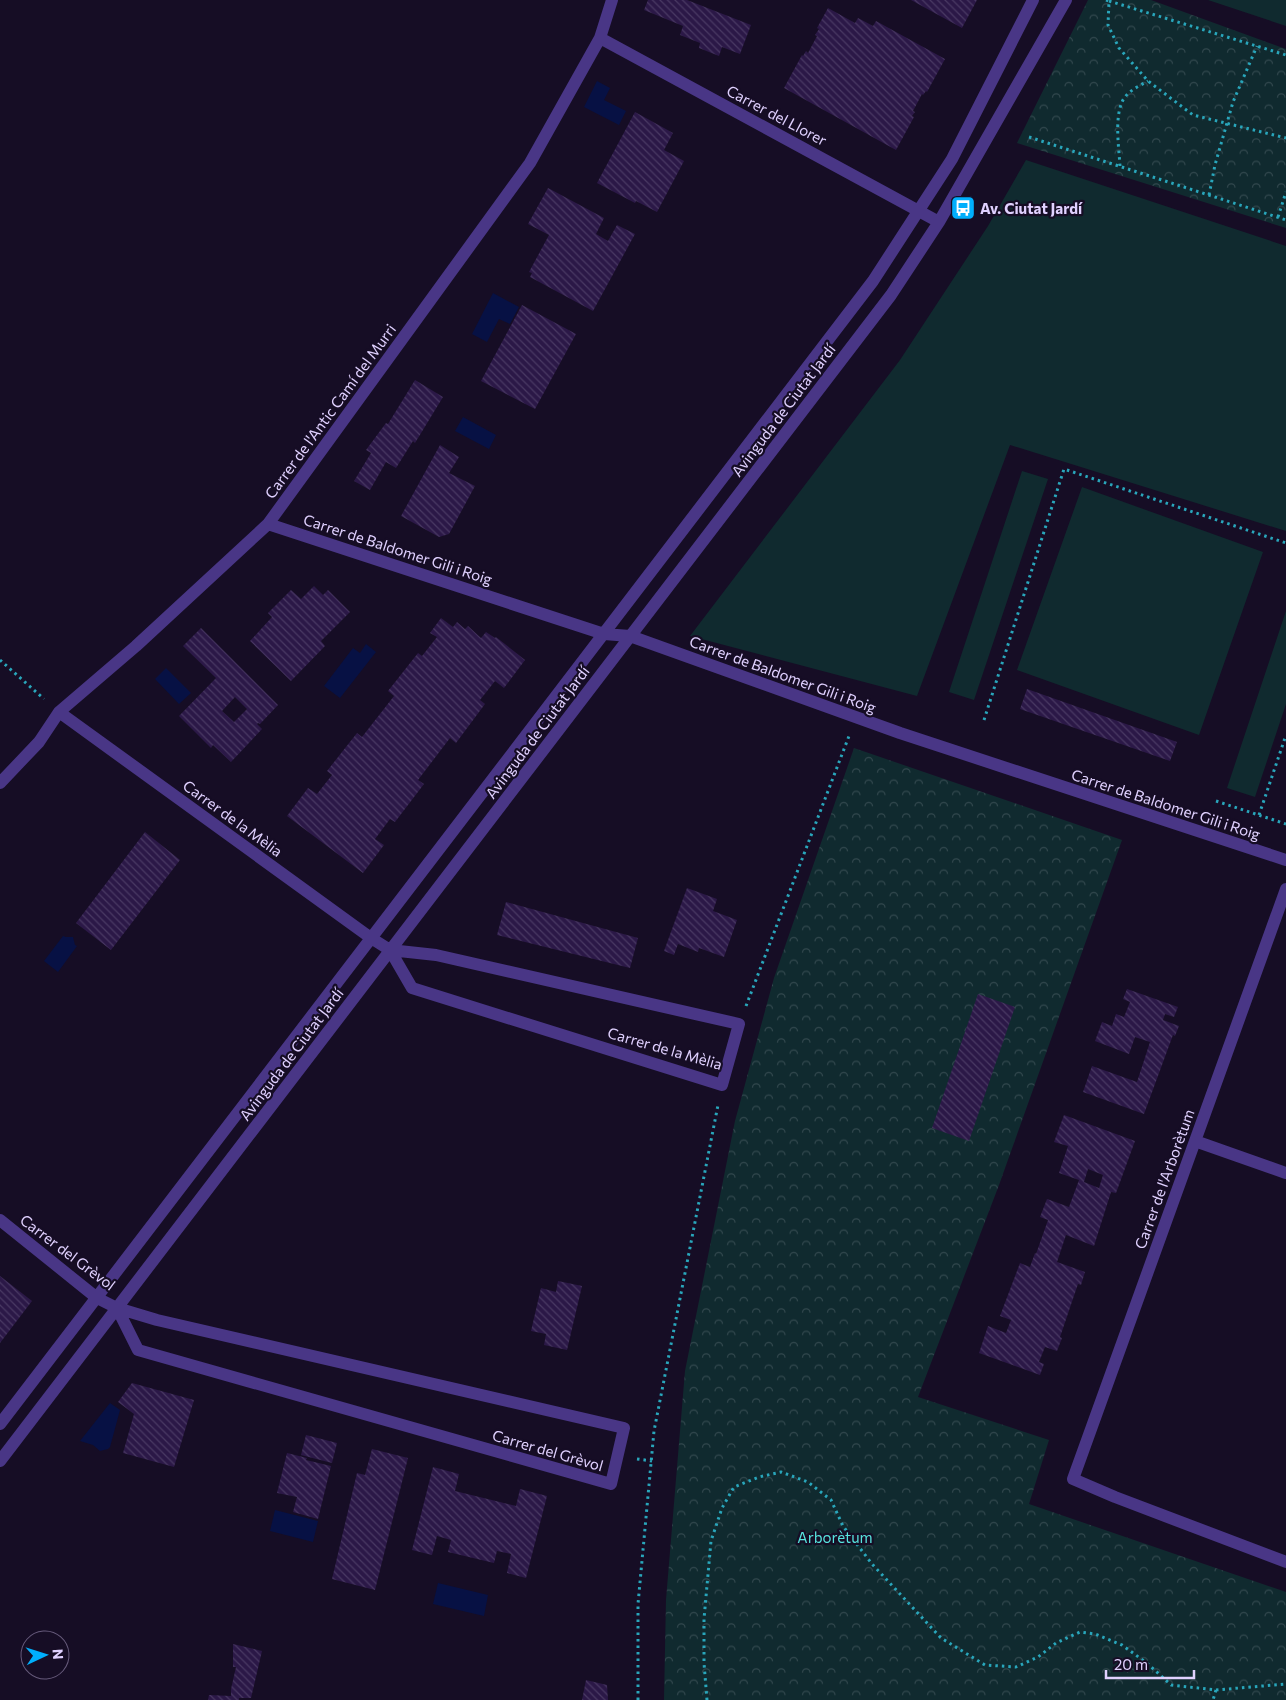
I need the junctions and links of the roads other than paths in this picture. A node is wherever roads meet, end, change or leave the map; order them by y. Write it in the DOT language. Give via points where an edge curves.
graph roads {
  1 [pos="612,0"];
  2 [pos="1034,0"];
  3 [pos="1066,0"];
  4 [pos="600,38"];
  5 [pos="920,210"];
  6 [pos="939,222"];
  7 [pos="268,524"];
  8 [pos="604,634"];
  9 [pos="630,636"];
  10 [pos="58,712"];
  11 [pos="0,783"];
  12 [pos="1286,860"];
  13 [pos="1286,889"];
  14 [pos="371,938"];
  15 [pos="390,950"];
  16 [pos="1195,1141"];
  17 [pos="1286,1173"];
  18 [pos="0,1220"];
  19 [pos="97,1298"];
  20 [pos="117,1308"];
  21 [pos="0,1424"];
  22 [pos="0,1461"];
  23 [pos="1286,1562"];
  1 -- 4 [label="street, Carrer de l'Antic Camí del Murri"];
  2 -- 5 [label="street, Avinguda de Ciutat Jardí" via="952,159"];
  3 -- 6 [label="street, Avinguda de Ciutat Jardí"];
  4 -- 5 [label="street, Carrer del Llorer"];
  4 -- 7 [label="street, Carrer de l'Antic Camí del Murri" via="530,163"];
  5 -- 6 [label="street, Carrer del Llorer"];
  5 -- 8 [label="street, Avinguda de Ciutat Jardí" via="873,281"];
  6 -- 9 [label="street, Avinguda de Ciutat Jardí" via="891,295"];
  7 -- 8 [label="street, Carrer de Baldomer Gili i Roig"];
  7 -- 10 [label="street, Carrer de l'Antic Camí del Murri" via="136,646"];
  8 -- 9 [label="street, Carrer de Baldomer Gili i Roig"];
  8 -- 14 [label="street, Avinguda de Ciutat Jardí"];
  9 -- 12 [label="street, Carrer de Baldomer Gili i Roig" via="909,736"];
  9 -- 15 [label="street, Avinguda de Ciutat Jardí"];
  10 -- 11 [label="street, Carrer de l'Antic Camí del Murri" via="39,742"];
  10 -- 14 [label="street, Carrer de la Mèlia"];
  13 -- 16 [label="street, Carrer de l'Arborètum"];
  14 -- 15 [label="street, Carrer de la Mèlia"];
  14 -- 19 [label="street, Avinguda de Ciutat Jardí"];
  15 -- 15 [label="street, Carrer de la Mèlia" via="412,988 722,1085 740,1024 436,955"];
  15 -- 20 [label="street, Avinguda de Ciutat Jardí"];
  16 -- 17 [label="street"];
  16 -- 23 [label="street, Carrer de l'Arborètum" via="1073,1479"];
  18 -- 19 [label="street, Carrer del Grèvol"];
  19 -- 20 [label="street, Carrer del Grèvol"];
  19 -- 21 [label="street, Avinguda de Ciutat Jardí"];
  20 -- 20 [label="street, Carrer del Grèvol" via="138,1350 611,1484 624,1428"];
  20 -- 22 [label="street, Avinguda de Ciutat Jardí"];
}
